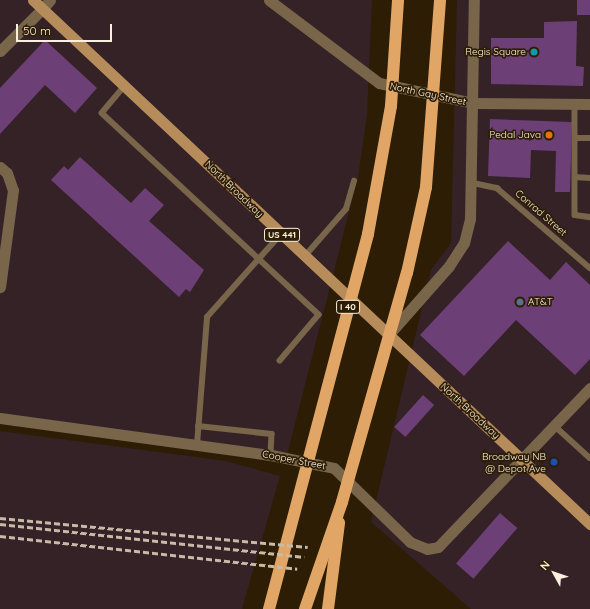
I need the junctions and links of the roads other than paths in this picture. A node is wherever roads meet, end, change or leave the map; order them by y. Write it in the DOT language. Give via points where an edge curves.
graph roads {
  1 [pos="33,0"];
  2 [pos="50,0"];
  3 [pos="269,0"];
  4 [pos="398,0"];
  5 [pos="440,0"];
  6 [pos="474,0"];
  7 [pos="42,8"];
  8 [pos="0,51"];
  9 [pos="125,86"];
  10 [pos="473,103"];
  11 [pos="575,104"];
  12 [pos="590,104"];
  13 [pos="575,138"];
  14 [pos="590,138"];
  15 [pos="0,167"];
  16 [pos="575,177"];
  17 [pos="590,178"];
  18 [pos="354,181"];
  19 [pos="473,183"];
  20 [pos="590,218"];
  21 [pos="281,234"];
  22 [pos="305,257"];
  23 [pos="259,258"];
  24 [pos="590,268"];
  25 [pos="0,287"];
  26 [pos="388,335"];
  27 [pos="280,361"];
  28 [pos="590,388"];
  29 [pos="0,418"];
  30 [pos="198,426"];
  31 [pos="555,426"];
  32 [pos="197,445"];
  33 [pos="270,455"];
  34 [pos="590,458"];
  35 [pos="522,460"];
  36 [pos="342,502"];
  37 [pos="590,524"];
  38 [pos="269,609"];
  39 [pos="305,609"];
  40 [pos="328,609"];
  1 -- 7 [label="main road, North Broadway / US 441"];
  2 -- 7 [label="street"];
  3 -- 10 [label="street, North Gay Street" via="379,83"];
  4 -- 38 [label="highway, I 40" via="391,106 368,234"];
  5 -- 36 [label="highway" via="426,187 407,273"];
  6 -- 10 [label="street"];
  7 -- 8 [label="street"];
  7 -- 9 [label="main road, North Broadway / US 441"];
  9 -- 21 [label="main road, North Broadway / US 441"];
  9 -- 23 [label="lane" via="102,113"];
  10 -- 11 [label="street, North Gay Street"];
  10 -- 19 [label="street"];
  11 -- 12 [label="street, North Gay Street"];
  11 -- 13 [label="lane"];
  13 -- 14 [label="lane"];
  13 -- 16 [label="lane"];
  15 -- 25 [label="street" via="7,173 13,190"];
  16 -- 17 [label="lane"];
  16 -- 20 [label="lane" via="575,215"];
  18 -- 22 [label="lane" via="346,209"];
  19 -- 24 [label="lane, Conrad Street" via="497,188"];
  19 -- 26 [label="street" via="470,219 464,242 449,266"];
  21 -- 22 [label="main road, North Broadway / US 441"];
  21 -- 23 [label="lane"];
  22 -- 26 [label="main road, North Broadway / US 441"];
  23 -- 27 [label="lane" via="319,315"];
  23 -- 30 [label="lane" via="207,316"];
  26 -- 35 [label="main road, North Broadway / US 441"];
  28 -- 31 [label="street, Cooper Street"];
  29 -- 32 [label="street, Cooper Street"];
  30 -- 32 [label="lane"];
  30 -- 33 [label="lane" via="272,434"];
  31 -- 34 [label="lane"];
  31 -- 35 [label="street, Cooper Street"];
  32 -- 33 [label="street, Cooper Street"];
  33 -- 35 [label="street, Cooper Street" via="334,468 410,542 427,549 438,547"];
  35 -- 37 [label="main road, US 441"];
  36 -- 39 [label="highway"];
  36 -- 40 [label="highway"];
}
